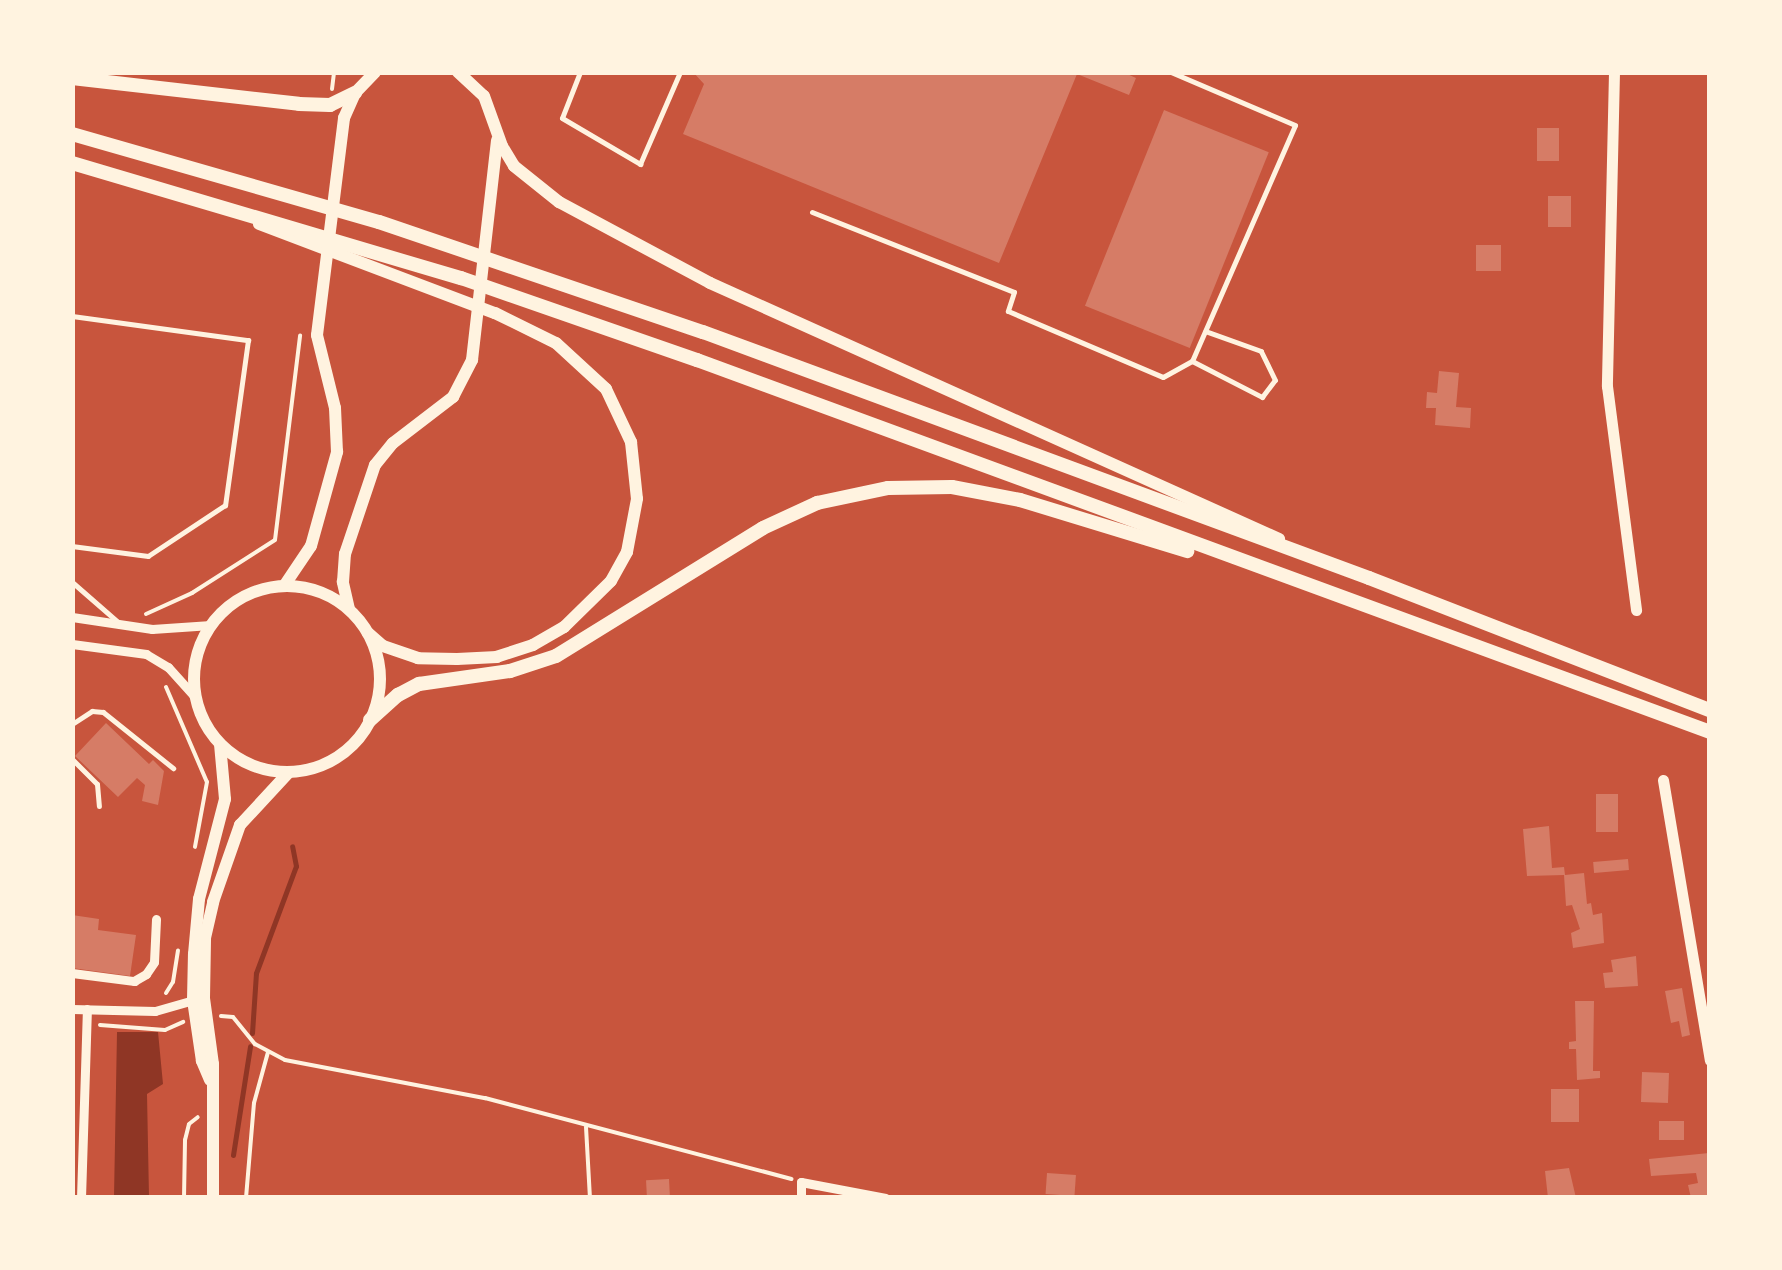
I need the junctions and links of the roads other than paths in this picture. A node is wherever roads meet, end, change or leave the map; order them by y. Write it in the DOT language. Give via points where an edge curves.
graph roads {
  1 [pos="458,72"];
  2 [pos="580,72"];
  3 [pos="680,72"];
  4 [pos="1171,72"];
  5 [pos="1614,72"];
  6 [pos="373,73"];
  7 [pos="72,78"];
  8 [pos="354,93"];
  9 [pos="72,134"];
  10 [pos="498,134"];
  11 [pos="72,163"];
  12 [pos="154,185"];
  13 [pos="812,212"];
  14 [pos="72,316"];
  15 [pos="1205,332"];
  16 [pos="1192,361"];
  17 [pos="72,546"];
  18 [pos="1369,578"];
  19 [pos="72,582"];
  20 [pos="284,586"];
  21 [pos="1318,590"];
  22 [pos="348,609"];
  23 [pos="1636,610"];
  24 [pos="72,617"];
  25 [pos="120,624"];
  26 [pos="211,626"];
  27 [pos="368,633"];
  28 [pos="72,644"];
  29 [pos="196,698"];
  30 [pos="1710,710"];
  31 [pos="370,720"];
  32 [pos="72,724"];
  33 [pos="1710,732"];
  34 [pos="220,744"];
  35 [pos="72,759"];
  36 [pos="173,768"];
  37 [pos="289,772"];
  38 [pos="1663,780"];
  39 [pos="99,806"];
  40 [pos="156,919"];
  41 [pos="72,973"];
  42 [pos="192,1000"];
  43 [pos="72,1008"];
  44 [pos="87,1009"];
  45 [pos="201,1018"];
  46 [pos="1710,1060"];
  47 [pos="81,1198"];
  48 [pos="213,1198"];
  49 [pos="801,1198"];
  50 [pos="886,1198"];
  1 -- 10 [label="main road" via="484,96"];
  2 -- 3 [label="lane" via="562,118 640,164"];
  4 -- 15 [label="lane" via="1295,125"];
  5 -- 23 [label="street" via="1607,386"];
  6 -- 8 [label="main road"];
  7 -- 8 [label="main road" via="300,104 330,105"];
  8 -- 20 [label="main road" via="344,118 318,353 334,408 336,452 311,546"];
  9 -- 18 [label="main road" via="378,222 574,287"];
  10 -- 18 [label="main road" via="532,183 710,284"];
  10 -- 22 [label="main road" via="472,360 453,397 393,443 375,466 345,554"];
  11 -- 12 [label="main road"];
  12 -- 21 [label="main road" via="460,278 697,360"];
  12 -- 27 [label="main road" via="494,313 556,343 606,388 620,414 637,472 635,522 627,552 591,605 533,645 497,656 418,658"];
  13 -- 16 [label="lane" via="1014,292 1008,311 1162,377"];
  14 -- 17 [label="lane" via="248,340 225,504 148,556"];
  15 -- 16 [label="lane"];
  15 -- 16 [label="lane" via="1261,351 1274,380 1262,398"];
  18 -- 30 [label="main road"];
  19 -- 25 [label="lane"];
  20 -- 22 [label="main road" via="312,589"];
  20 -- 26 [label="main road" via="250,594"];
  21 -- 31 [label="main road" via="1020,500 952,486 888,488 817,503 763,528 556,656 510,671 420,684"];
  21 -- 33 [label="main road"];
  22 -- 27 [label="main road"];
  24 -- 25 [label="street"];
  25 -- 26 [label="street"];
  26 -- 29 [label="main road" via="196,660"];
  27 -- 31 [label="main road" via="380,670"];
  28 -- 29 [label="street" via="146,654"];
  29 -- 34 [label="main road"];
  31 -- 37 [label="main road" via="337,758"];
  32 -- 36 [label="lane" via="92,710 103,712"];
  34 -- 37 [label="main road" via="259,768"];
  34 -- 42 [label="main road" via="225,799 199,900"];
  35 -- 39 [label="lane" via="97,784"];
  37 -- 45 [label="main road" via="246,813 223,867 205,938"];
  38 -- 46 [label="street"];
  40 -- 41 [label="street" via="154,962 146,974 134,981"];
  42 -- 44 [label="street" via="168,1008"];
  42 -- 45 [label="main road"];
  43 -- 44 [label="street"];
  44 -- 47 [label="street"];
  45 -- 48 [label="main road" via="214,1064"];
  49 -- 50 [label="street" via="801,1182"];
}
